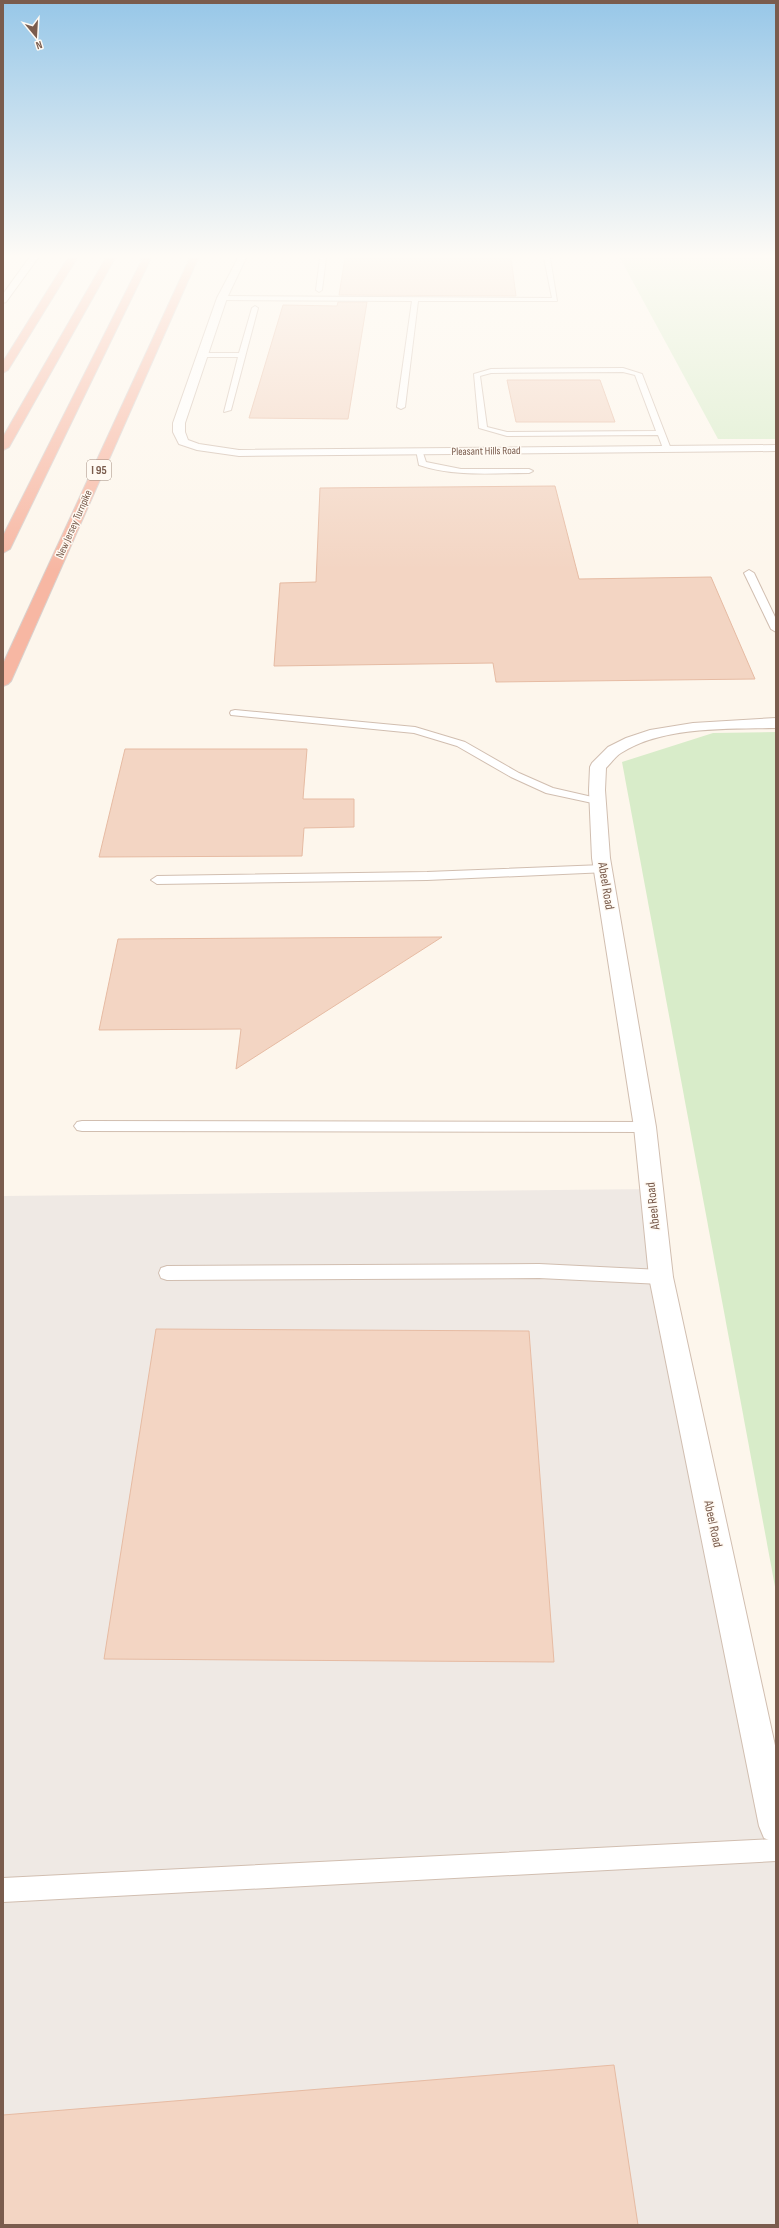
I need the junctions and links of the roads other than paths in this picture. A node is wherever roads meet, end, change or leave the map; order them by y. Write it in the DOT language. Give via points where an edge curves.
graph roads {
  1 [pos="52,362"];
  2 [pos="96,362"];
  3 [pos="147,362"];
  4 [pos="198,362"];
  5 [pos="240,362"];
  6 [pos="406,362"];
  7 [pos="400,407"];
  8 [pos="227,410"];
  9 [pos="661,433"];
  10 [pos="3,447"];
  11 [pos="776,448"];
  12 [pos="667,449"];
  13 [pos="419,452"];
  14 [pos="529,471"];
  15 [pos="3,549"];
  16 [pos="749,573"];
  17 [pos="776,629"];
  18 [pos="3,681"];
  19 [pos="235,712"];
  20 [pos="776,723"];
  21 [pos="597,801"];
  22 [pos="603,869"];
  23 [pos="157,880"];
  24 [pos="82,1126"];
  25 [pos="645,1127"];
  26 [pos="167,1273"];
  27 [pos="661,1277"];
  28 [pos="776,1826"];
  29 [pos="776,1850"];
  30 [pos="3,1890"];
  1 -- 10 [label="highway"];
  2 -- 15 [label="highway"];
  3 -- 18 [label="highway, New Jersey Turnpike / I 95"];
  4 -- 13 [label="street, Pleasant Hills Road" via="179,423 183,442 197,447 239,453"];
  5 -- 8 [label="lane"];
  6 -- 7 [label="lane"];
  9 -- 9 [label="lane" via="638,374 623,370 491,371 476,374 484,428 507,434"];
  9 -- 12 [label="lane"];
  11 -- 12 [label="street, Pleasant Hills Road"];
  12 -- 13 [label="street, Pleasant Hills Road"];
  13 -- 14 [label="lane" via="422,463 433,468"];
  16 -- 17 [label="lane"];
  19 -- 21 [label="lane" via="415,730 461,744 515,775 550,791"];
  20 -- 21 [label="street, Abeel Road" via="717,725 642,737 615,750 598,767"];
  21 -- 22 [label="street, Abeel Road"];
  22 -- 23 [label="lane" via="427,876"];
  22 -- 25 [label="street, Abeel Road"];
  24 -- 25 [label="lane"];
  25 -- 27 [label="street, Abeel Road"];
  26 -- 27 [label="lane" via="539,1272"];
  27 -- 28 [label="street, Abeel Road"];
  29 -- 30 [label="lane"];
}
